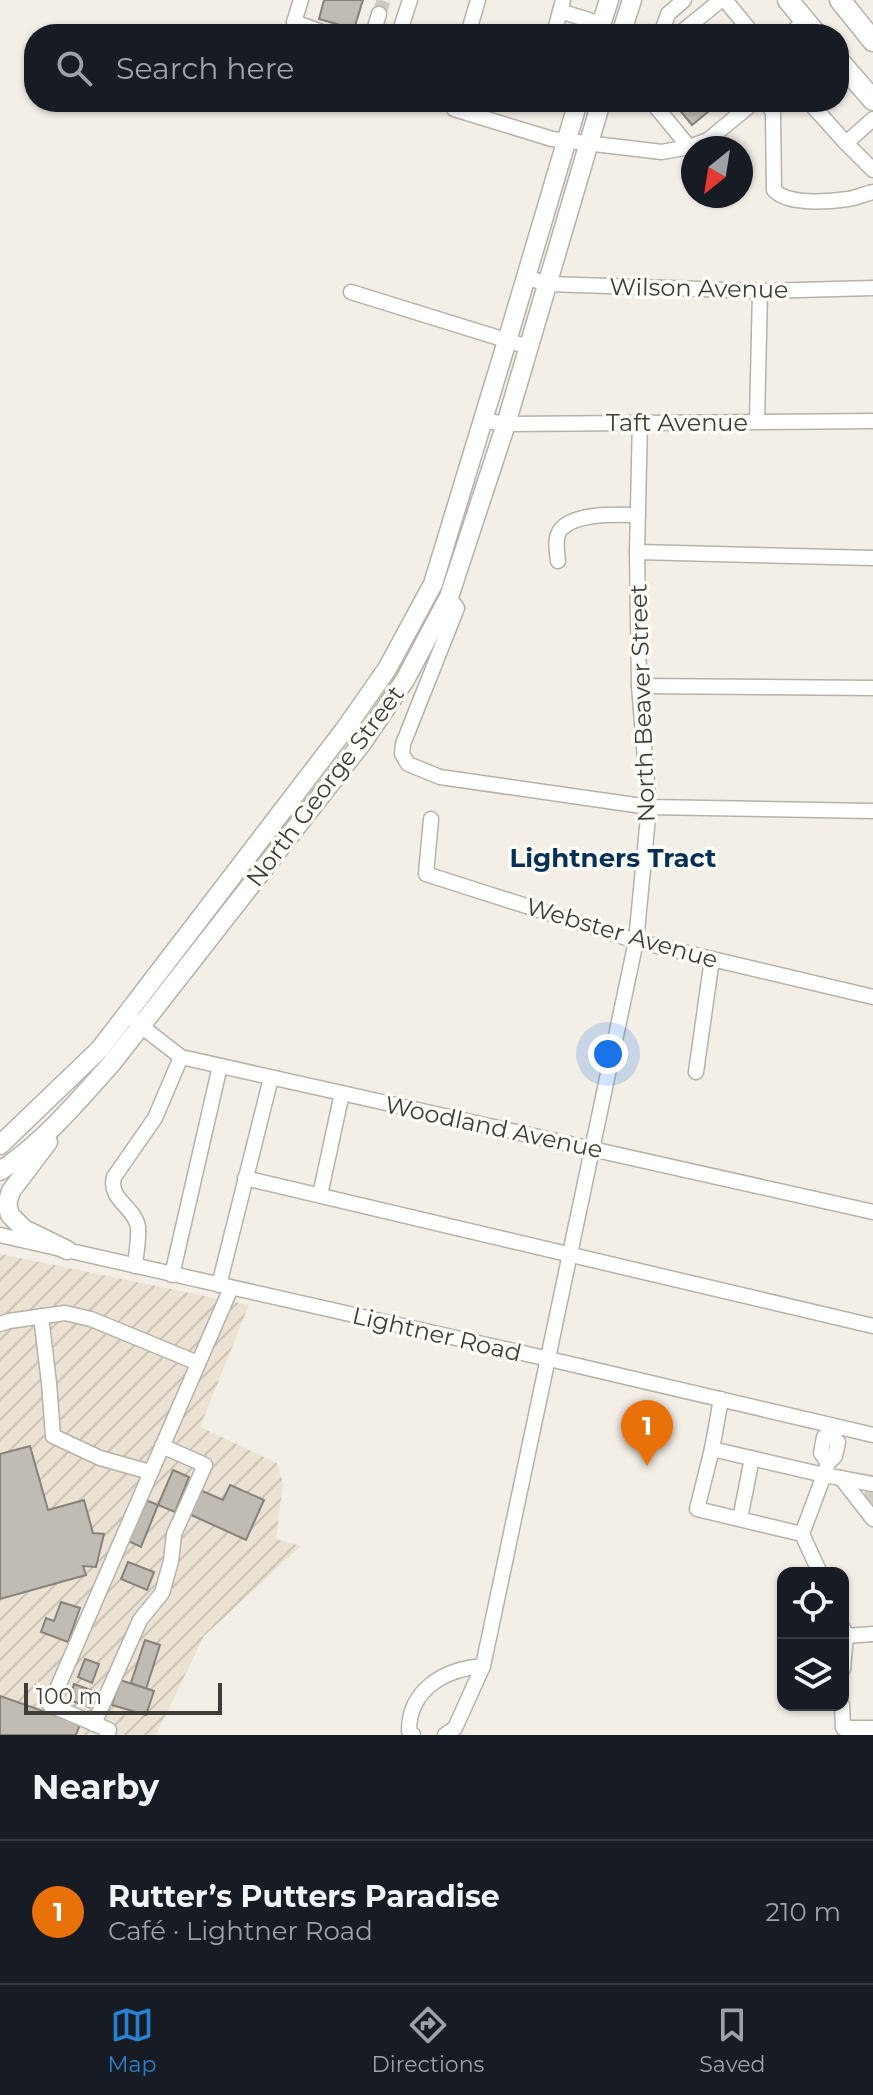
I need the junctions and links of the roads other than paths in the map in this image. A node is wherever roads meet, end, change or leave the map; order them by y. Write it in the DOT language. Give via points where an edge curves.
graph roads {
  1 [pos="301,0"];
  2 [pos="410,0"];
  3 [pos="478,0"];
  4 [pos="609,0"];
  5 [pos="632,0"];
  6 [pos="684,0"];
  7 [pos="723,0"];
  8 [pos="788,0"];
  9 [pos="840,0"];
  10 [pos="562,6"];
  11 [pos="379,14"];
  12 [pos="300,24"];
  13 [pos="376,24"];
  14 [pos="402,24"];
  15 [pos="471,24"];
  16 [pos="592,24"];
  17 [pos="602,24"];
  18 [pos="624,24"];
  19 [pos="664,24"];
  20 [pos="692,24"];
  21 [pos="744,24"];
  22 [pos="801,24"];
  23 [pos="873,41"];
  24 [pos="849,72"];
  25 [pos="873,100"];
  26 [pos="464,112"];
  27 [pos="575,112"];
  28 [pos="598,112"];
  29 [pos="660,112"];
  30 [pos="742,112"];
  31 [pos="773,112"];
  32 [pos="818,112"];
  33 [pos="873,119"];
  34 [pos="713,136"];
  35 [pos="681,137"];
  36 [pos="566,141"];
  37 [pos="589,143"];
  38 [pos="846,143"];
  39 [pos="681,148"];
  40 [pos="873,170"];
  41 [pos="873,192"];
  42 [pos="525,277"];
  43 [pos="548,284"];
  44 [pos="873,288"];
  45 [pos="760,291"];
  46 [pos="351,292"];
  47 [pos="507,341"];
  48 [pos="528,347"];
  49 [pos="482,420"];
  50 [pos="640,421"];
  51 [pos="757,421"];
  52 [pos="873,421"];
  53 [pos="506,424"];
  54 [pos="638,515"];
  55 [pos="637,552"];
  56 [pos="873,558"];
  57 [pos="558,561"];
  58 [pos="449,597"];
  59 [pos="639,686"];
  60 [pos="873,688"];
  61 [pos="649,807"];
  62 [pos="873,811"];
  63 [pos="431,819"];
  64 [pos="636,941"];
  65 [pos="712,959"];
  66 [pos="873,997"];
  67 [pos="135,1020"];
  68 [pos="181,1057"];
  69 [pos="220,1066"];
  70 [pos="696,1072"];
  71 [pos="271,1078"];
  72 [pos="342,1093"];
  73 [pos="72,1107"];
  74 [pos="0,1145"];
  75 [pos="593,1149"];
  76 [pos="0,1171"];
  77 [pos="245,1178"];
  78 [pos="320,1195"];
  79 [pos="873,1212"];
  80 [pos="0,1235"];
  81 [pos="67,1250"];
  82 [pos="571,1255"];
  83 [pos="135,1266"];
  84 [pos="172,1275"];
  85 [pos="225,1286"];
  86 [pos="41,1316"];
  87 [pos="0,1324"];
  88 [pos="873,1326"];
  89 [pos="549,1359"];
  90 [pos="198,1363"];
  91 [pos="721,1399"];
  92 [pos="832,1430"];
  93 [pos="873,1435"];
  94 [pos="162,1446"];
  95 [pos="712,1449"];
  96 [pos="752,1458"];
  97 [pos="826,1469"];
  98 [pos="150,1472"];
  99 [pos="841,1478"];
  100 [pos="871,1500"];
  101 [pos="740,1519"];
  102 [pos="802,1534"];
  103 [pos="817,1567"];
  104 [pos="849,1632"];
  105 [pos="873,1634"];
  106 [pos="483,1666"];
  107 [pos="842,1711"];
  108 [pos="94,1724"];
  109 [pos="873,1728"];
  110 [pos="107,1735"];
  111 [pos="413,1735"];
  112 [pos="445,1735"];
  1 -- 12 [label="street" via="294,22"];
  2 -- 14 [label="street"];
  3 -- 15 [label="street"];
  4 -- 17 [label="main road"];
  5 -- 18 [label="main road"];
  6 -- 19 [label="street"];
  7 -- 20 [label="street"];
  7 -- 21 [label="street"];
  8 -- 22 [label="highway"];
  9 -- 23 [label="highway"];
  10 -- 16 [label="street"];
  11 -- 13 [label="street"];
  24 -- 25 [label="highway"];
  26 -- 36 [label="street"];
  27 -- 36 [label="main road, North George Street"];
  28 -- 37 [label="main road, North George Street"];
  29 -- 35 [label="street"];
  30 -- 34 [label="street"];
  31 -- 41 [label="street" via="774,190 780,197 849,199"];
  32 -- 38 [label="street"];
  33 -- 38 [label="street"];
  36 -- 37 [label="street"];
  36 -- 42 [label="main road, North George Street"];
  37 -- 39 [label="street" via="662,152"];
  37 -- 43 [label="main road, North George Street"];
  38 -- 40 [label="street"];
  42 -- 43 [label="street, Wilson Avenue"];
  42 -- 47 [label="main road, North George Street"];
  43 -- 45 [label="street, Wilson Avenue"];
  43 -- 48 [label="main road, North George Street"];
  44 -- 45 [label="street, Wilson Avenue"];
  45 -- 51 [label="street"];
  46 -- 47 [label="street"];
  47 -- 48 [label="street"];
  47 -- 49 [label="main road, North George Street"];
  48 -- 53 [label="main road, North George Street"];
  49 -- 53 [label="street, Taft Avenue"];
  49 -- 67 [label="main road, North George Street" via="433,584 387,669"];
  50 -- 51 [label="street, Taft Avenue"];
  50 -- 53 [label="street, Taft Avenue"];
  50 -- 54 [label="street, North Beaver Street"];
  51 -- 52 [label="street, Taft Avenue"];
  53 -- 58 [label="main road, North George Street"];
  54 -- 55 [label="street, North Beaver Street"];
  54 -- 57 [label="street" via="596,515 573,522 561,530"];
  55 -- 56 [label="street"];
  55 -- 59 [label="street, North Beaver Street"];
  58 -- 61 [label="street" via="457,608 403,744 408,764 440,777"];
  58 -- 67 [label="main road, North George Street" via="405,680 362,743"];
  59 -- 60 [label="street"];
  59 -- 61 [label="street, North Beaver Street"];
  61 -- 62 [label="street"];
  61 -- 64 [label="street, North Beaver Street"];
  63 -- 64 [label="street, Webster Avenue" via="426,874"];
  64 -- 65 [label="street, Webster Avenue"];
  64 -- 75 [label="street, North Beaver Street"];
  65 -- 66 [label="street, Webster Avenue"];
  65 -- 70 [label="street"];
  67 -- 68 [label="street, Woodland Avenue"];
  67 -- 73 [label="main road, North George Street" via="112,1063"];
  67 -- 74 [label="main road, North George Street"];
  68 -- 69 [label="street, Woodland Avenue"];
  68 -- 83 [label="street" via="155,1118 112,1186 138,1225"];
  69 -- 71 [label="street, Woodland Avenue"];
  69 -- 84 [label="street"];
  71 -- 72 [label="street, Woodland Avenue"];
  71 -- 77 [label="street"];
  72 -- 75 [label="street, Woodland Avenue"];
  72 -- 78 [label="street"];
  73 -- 76 [label="main road, North George Street"];
  73 -- 81 [label="main road" via="7,1204 24,1229"];
  75 -- 79 [label="street, Woodland Avenue"];
  75 -- 82 [label="street, North Beaver Street"];
  77 -- 78 [label="street"];
  77 -- 85 [label="street"];
  78 -- 82 [label="street"];
  80 -- 81 [label="street, Lightner Road"];
  81 -- 83 [label="street, Lightner Road"];
  82 -- 88 [label="street"];
  82 -- 89 [label="street, North Beaver Street"];
  83 -- 84 [label="street, Lightner Road"];
  84 -- 85 [label="street, Lightner Road"];
  85 -- 89 [label="street, Lightner Road"];
  85 -- 90 [label="street"];
  86 -- 87 [label="street"];
  86 -- 90 [label="street" via="65,1313 91,1319"];
  86 -- 98 [label="street" via="53,1436 100,1458"];
  89 -- 91 [label="street, Lightner Road"];
  89 -- 106 [label="street, North Beaver Street"];
  90 -- 94 [label="street"];
  91 -- 92 [label="street, Lightner Road"];
  91 -- 95 [label="street"];
  92 -- 93 [label="street, Lightner Road"];
  92 -- 97 [label="street" via="824,1437 821,1453"];
  94 -- 98 [label="street"];
  94 -- 108 [label="street" via="205,1465 174,1534 162,1593 140,1620"];
  95 -- 96 [label="street"];
  95 -- 101 [label="street" via="697,1509"];
  96 -- 97 [label="street"];
  96 -- 101 [label="street"];
  97 -- 99 [label="street"];
  97 -- 102 [label="street"];
  98 -- 108 [label="street" via="50,1705"];
  99 -- 100 [label="street"];
  99 -- 100 [label="street"];
  101 -- 102 [label="street"];
  102 -- 103 [label="street"];
  104 -- 105 [label="street"];
  106 -- 111 [label="street" via="448,1673 427,1687 409,1716"];
  106 -- 112 [label="street, North Beaver Street" via="455,1728"];
  107 -- 109 [label="street" via="843,1728"];
  108 -- 110 [label="street" via="109,1730"];
}
